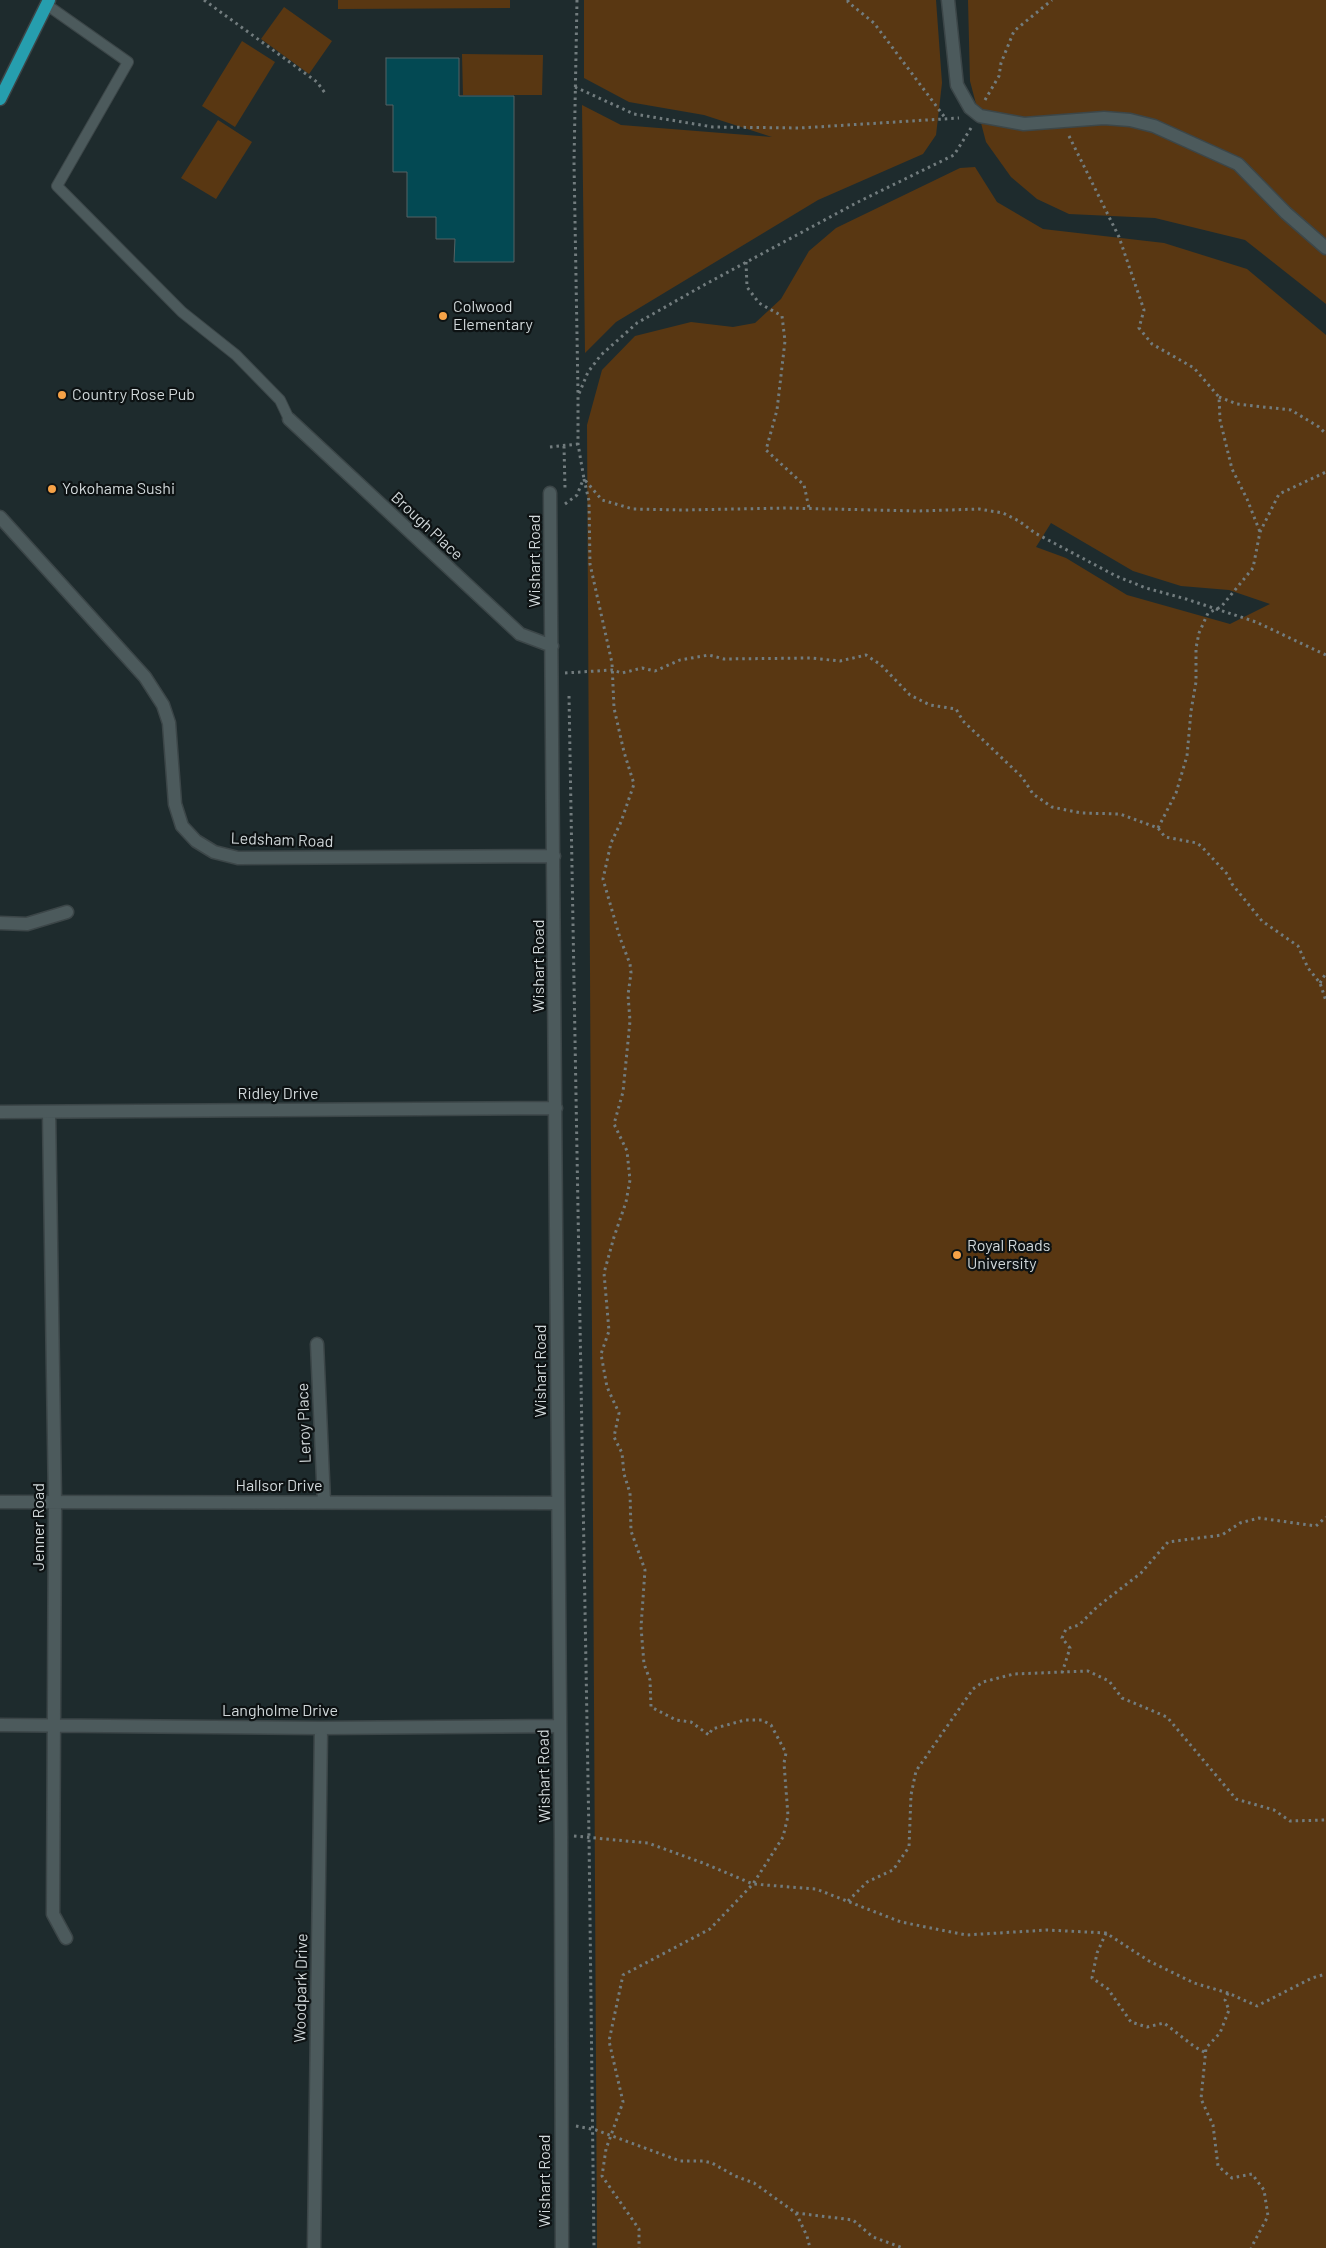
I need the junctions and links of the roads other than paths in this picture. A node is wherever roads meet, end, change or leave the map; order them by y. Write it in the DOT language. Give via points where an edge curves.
graph roads {
  1 [pos="948,0"];
  2 [pos="48,3"];
  3 [pos="0,99"];
  4 [pos="1326,248"];
  5 [pos="288,418"];
  6 [pos="550,493"];
  7 [pos="0,518"];
  8 [pos="552,646"];
  9 [pos="554,856"];
  10 [pos="67,912"];
  11 [pos="0,923"];
  12 [pos="556,1108"];
  13 [pos="0,1112"];
  14 [pos="49,1112"];
  15 [pos="317,1344"];
  16 [pos="0,1502"];
  17 [pos="324,1502"];
  18 [pos="56,1503"];
  19 [pos="558,1503"];
  20 [pos="0,1725"];
  21 [pos="54,1726"];
  22 [pos="559,1726"];
  23 [pos="321,1728"];
  24 [pos="66,1938"];
  25 [pos="314,2248"];
  26 [pos="562,2248"];
  1 -- 4 [label="street" via="957,84 970,108 980,116 1024,124 1104,118 1146,124 1238,164"];
  2 -- 3 [label="main road"];
  2 -- 5 [label="lane" via="128,62 57,186 182,312 236,355 280,400"];
  5 -- 8 [label="street, Brough Place" via="520,634"];
  6 -- 8 [label="street, Wishart Road"];
  7 -- 9 [label="street, Ledsham Road" via="146,677 163,704 169,724 175,804 182,826 196,841 214,852 238,858"];
  8 -- 9 [label="street, Wishart Road"];
  9 -- 12 [label="street, Wishart Road"];
  10 -- 11 [label="street" via="27,924"];
  12 -- 14 [label="street, Ridley Drive"];
  12 -- 19 [label="street, Wishart Road"];
  13 -- 14 [label="street, Ridley Drive"];
  14 -- 18 [label="street, Jenner Road"];
  15 -- 17 [label="street, Leroy Place"];
  16 -- 18 [label="street, Hallsor Drive"];
  17 -- 18 [label="street, Hallsor Drive"];
  17 -- 19 [label="street, Hallsor Drive"];
  18 -- 21 [label="street, Jenner Road"];
  19 -- 22 [label="street, Wishart Road"];
  20 -- 21 [label="street, Langholme Drive"];
  21 -- 23 [label="street, Langholme Drive"];
  21 -- 24 [label="street, Jenner Road" via="53,1914"];
  22 -- 23 [label="street, Langholme Drive"];
  22 -- 26 [label="street, Wishart Road"];
  23 -- 25 [label="street, Woodpark Drive"];
}
